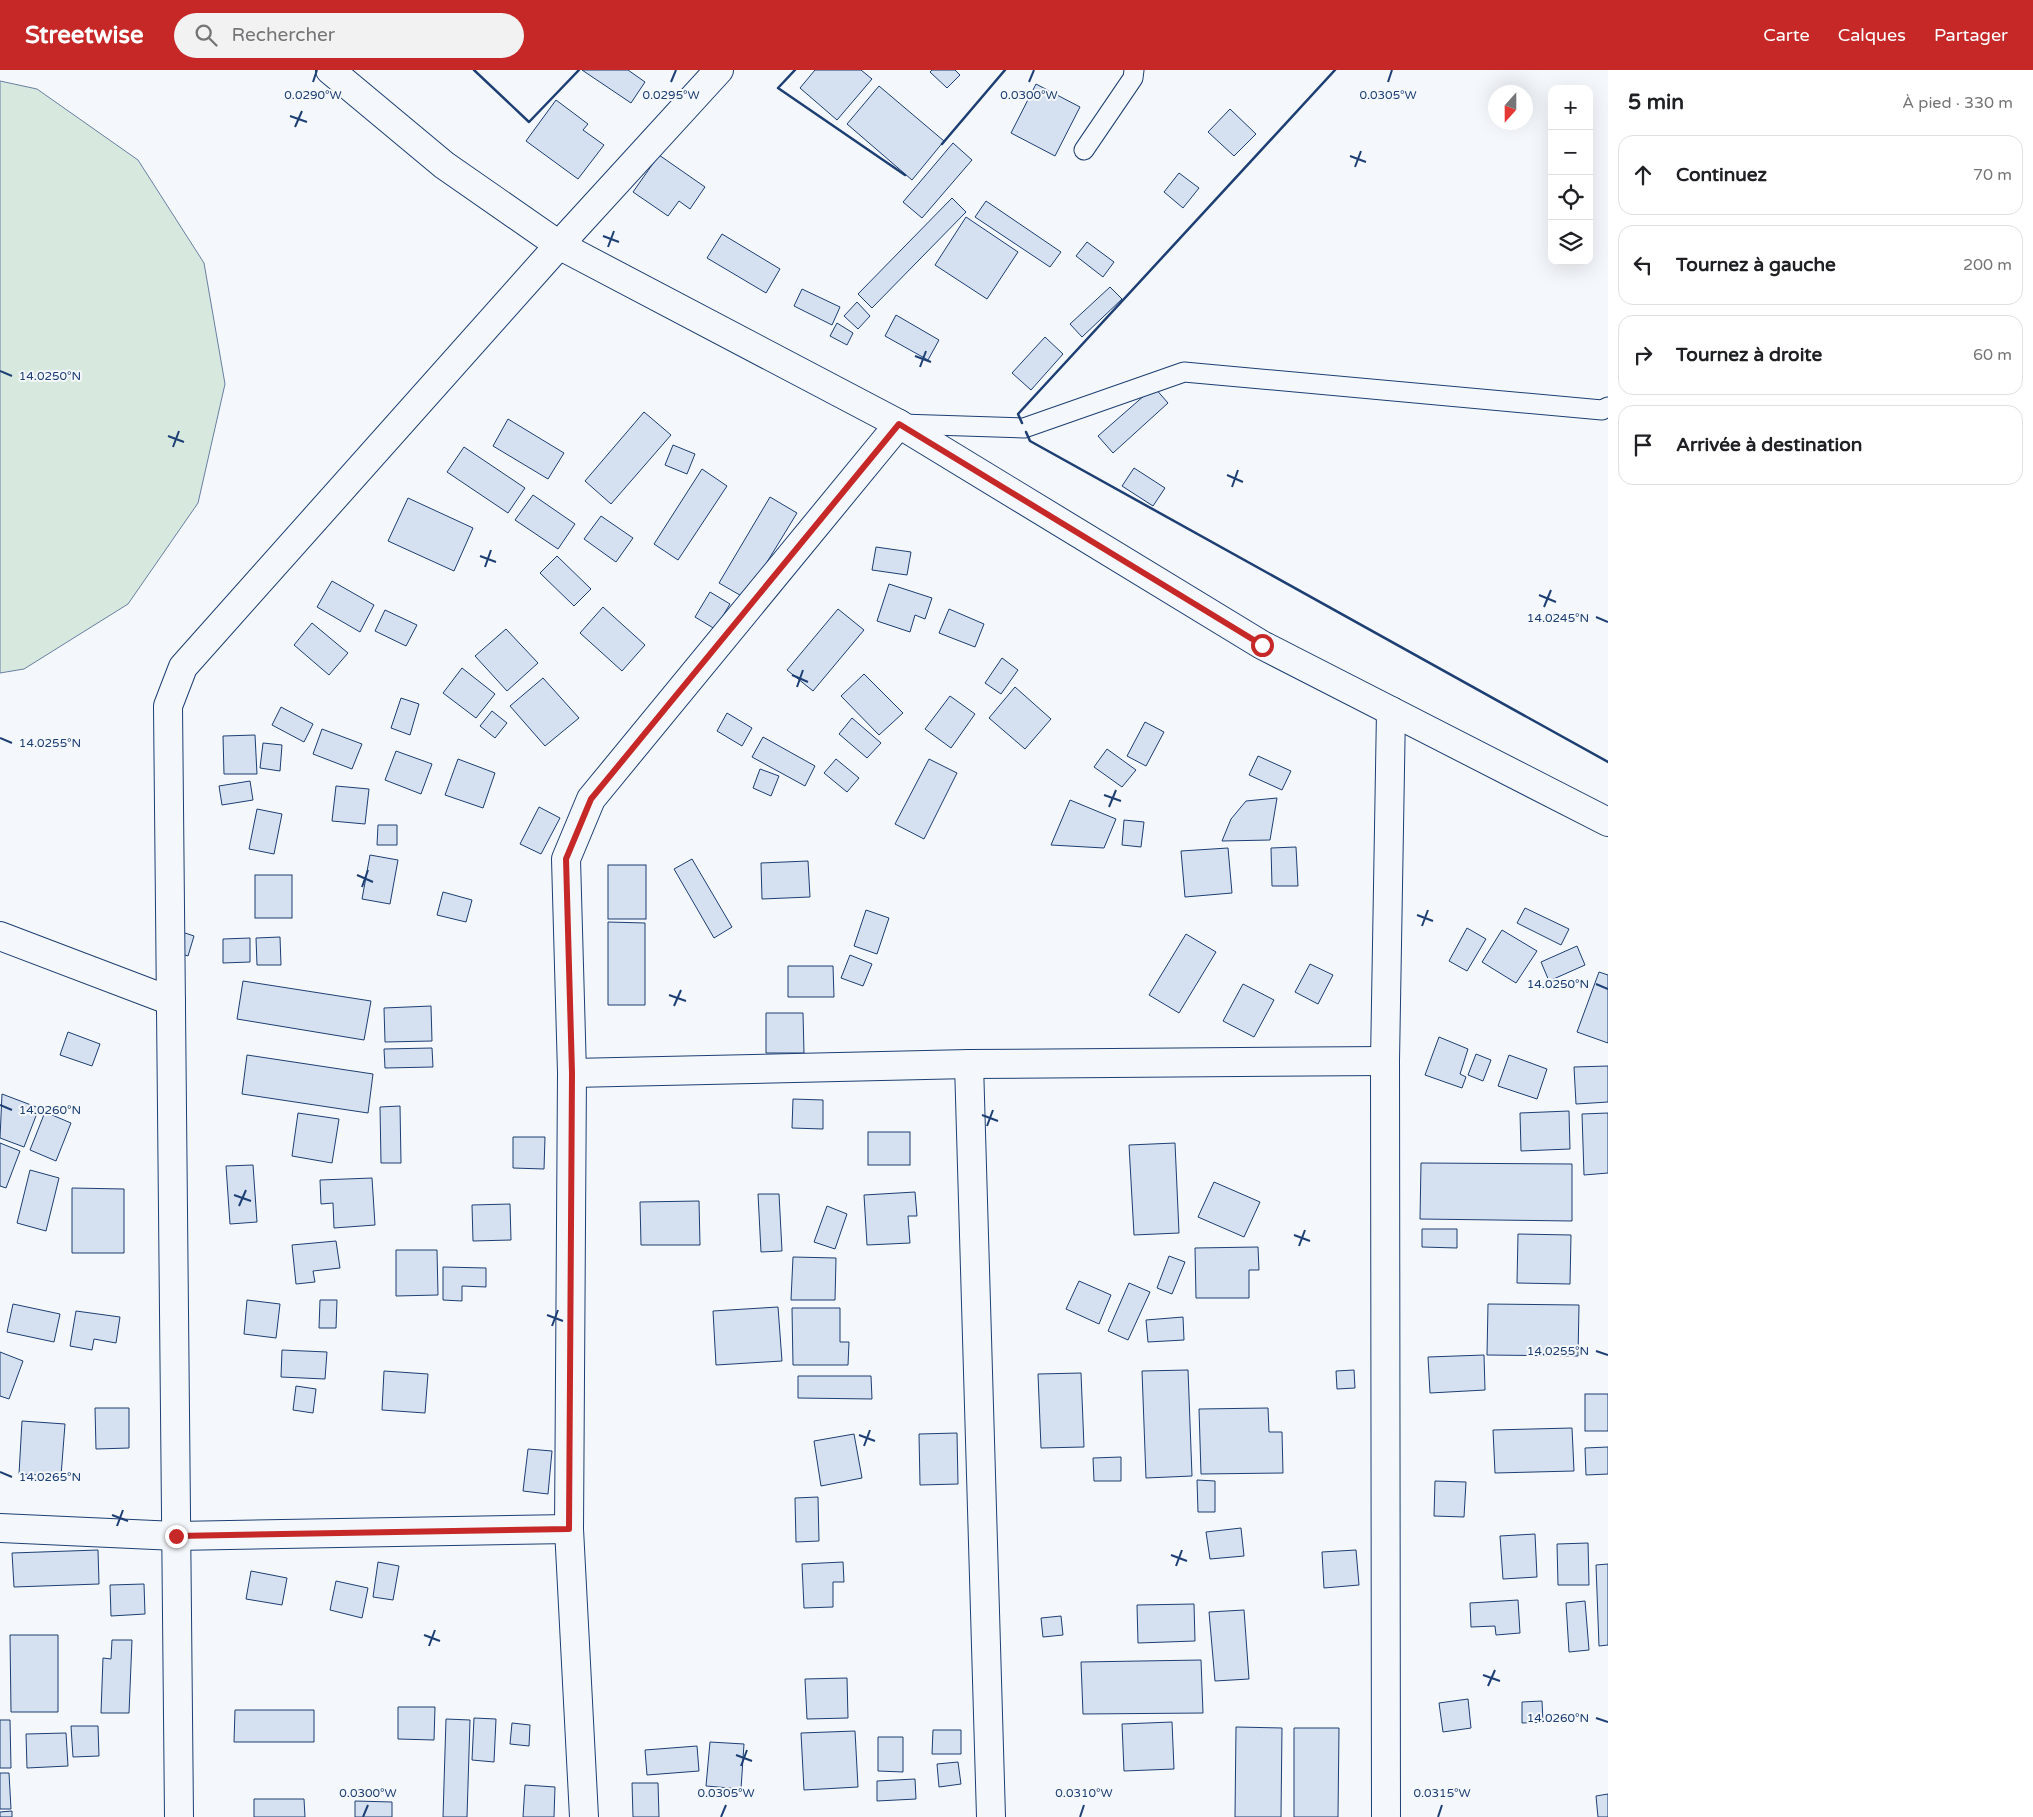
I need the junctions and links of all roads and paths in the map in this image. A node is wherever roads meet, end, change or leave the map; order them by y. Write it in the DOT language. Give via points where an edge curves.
graph roads {
  1 [pos="330,70"];
  2 [pos="719,70"];
  3 [pos="1134,70"];
  4 [pos="1084,150"];
  5 [pos="559,245"];
  6 [pos="1608,407"];
  7 [pos="899,424"];
  8 [pos="1391,711"];
  9 [pos="1608,822"];
  10 [pos="0,936"];
  11 [pos="171,1001"];
  12 [pos="1385,1061"];
  13 [pos="969,1064"];
  14 [pos="572,1073"];
  15 [pos="0,1528"];
  16 [pos="569,1529"];
  17 [pos="176,1536"];
  18 [pos="179,1817"];
  19 [pos="584,1817"];
  20 [pos="991,1817"];
  21 [pos="1386,1817"];
  1 -- 5 [label="street" via="444,165"];
  2 -- 5 [label="street"];
  3 -- 4 [label="lane" via="1133,78"];
  5 -- 7 [label="street"];
  5 -- 11 [label="street" via="183,667 168,706"];
  6 -- 7 [label="lane" via="1602,410 1184,372 1024,428"];
  7 -- 8 [label="street" via="1262,645"];
  7 -- 14 [label="street" via="591,799 566,859"];
  8 -- 9 [label="street"];
  8 -- 12 [label="street"];
  10 -- 11 [label="street"];
  11 -- 17 [label="street"];
  12 -- 13 [label="street"];
  12 -- 21 [label="street"];
  13 -- 14 [label="street"];
  13 -- 20 [label="street"];
  14 -- 16 [label="street"];
  15 -- 17 [label="street"];
  16 -- 17 [label="street"];
  16 -- 19 [label="street"];
  17 -- 18 [label="street"];
}
